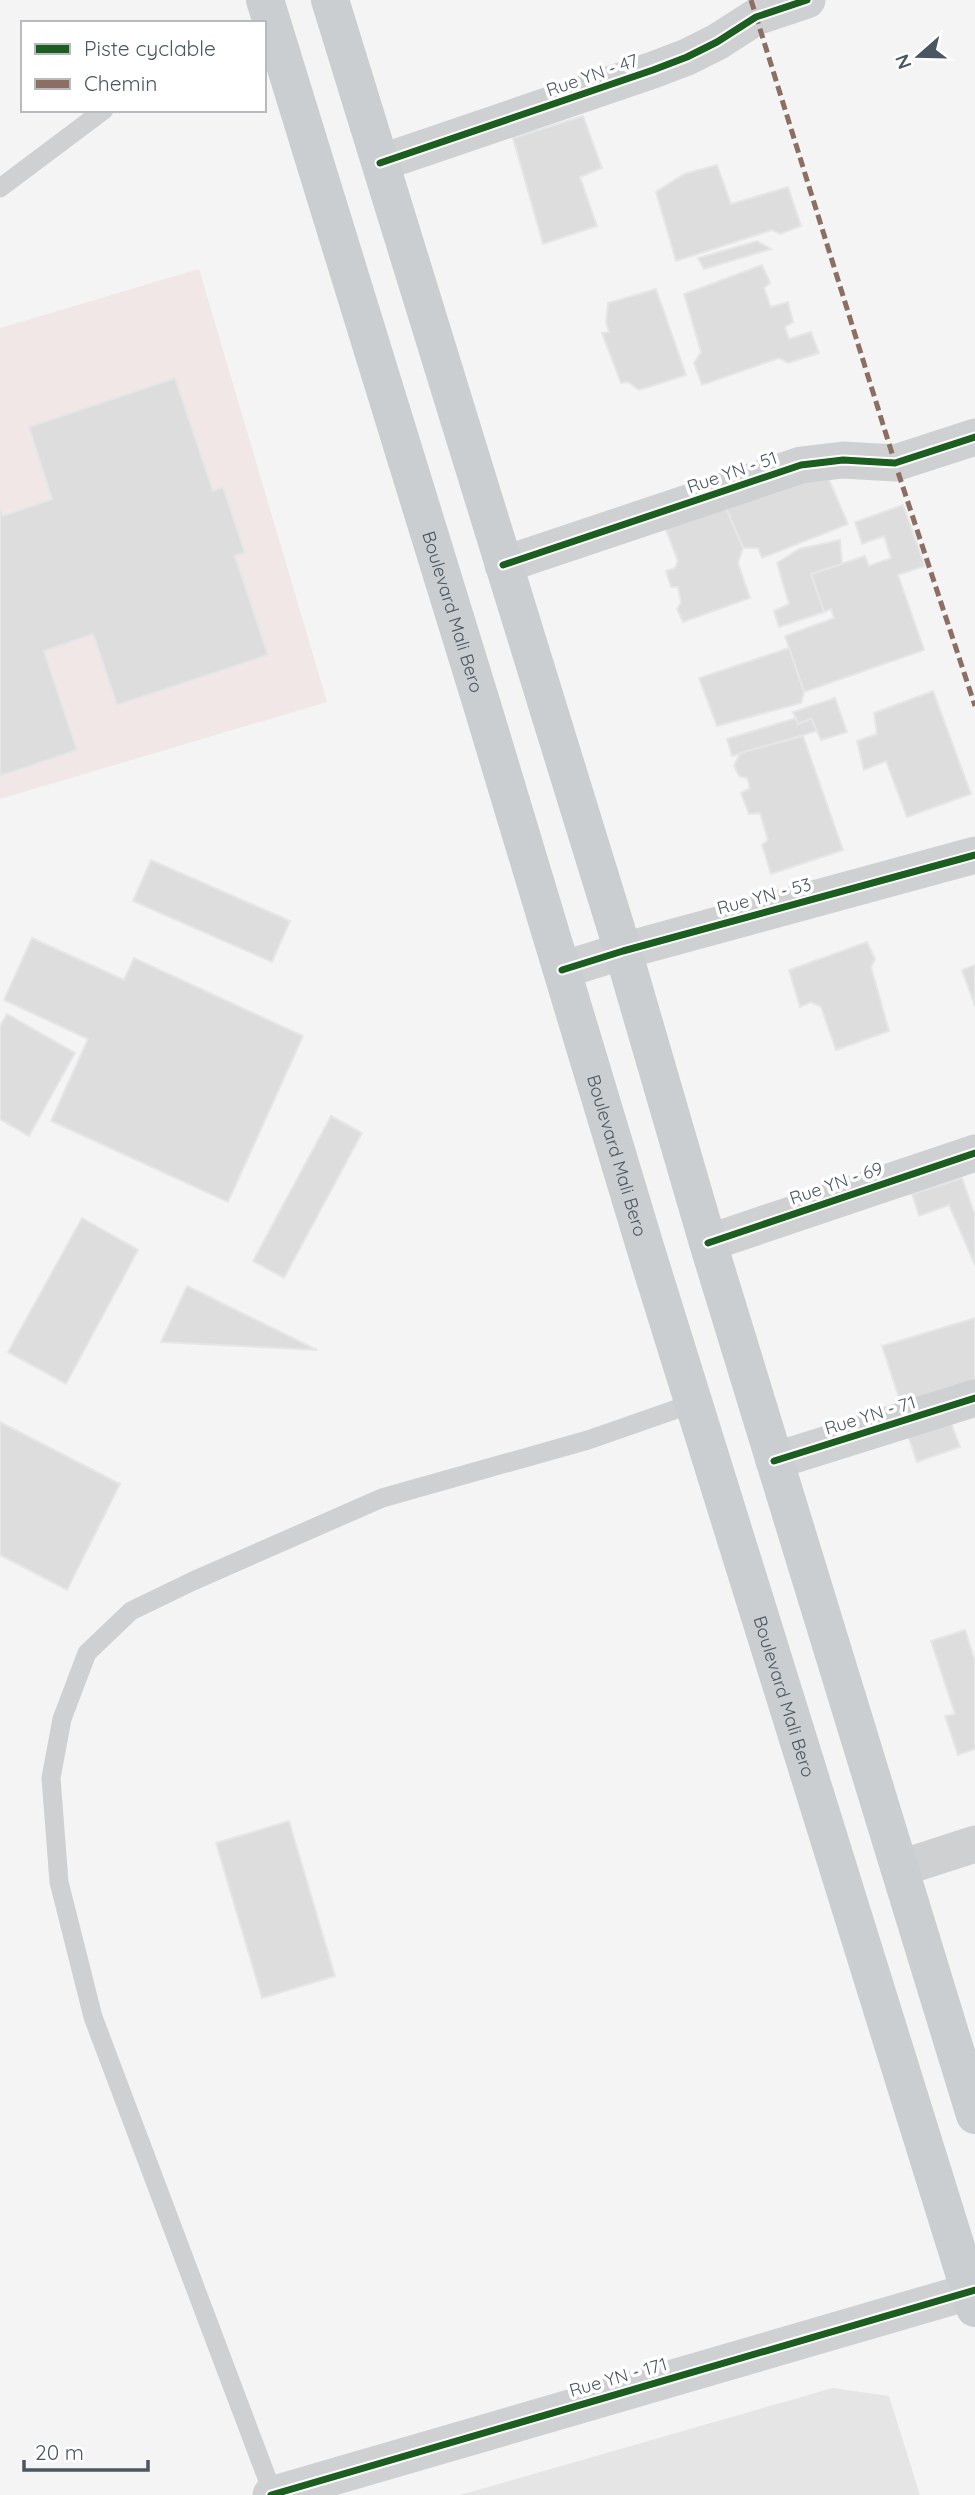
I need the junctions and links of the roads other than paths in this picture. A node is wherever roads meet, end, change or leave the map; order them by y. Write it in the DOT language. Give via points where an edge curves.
graph roads {
  1 [pos="265,0"];
  2 [pos="330,0"];
  3 [pos="807,0"];
  4 [pos="272,49"];
  5 [pos="101,112"];
  6 [pos="380,163"];
  7 [pos="0,188"];
  8 [pos="975,437"];
  9 [pos="503,565"];
  10 [pos="975,855"];
  11 [pos="624,950"];
  12 [pos="562,970"];
  13 [pos="975,1153"];
  14 [pos="708,1243"];
  15 [pos="975,1398"];
  16 [pos="694,1403"];
  17 [pos="774,1461"];
  18 [pos="975,1844"];
  19 [pos="901,1868"];
  20 [pos="975,2115"];
  21 [pos="973,2296"];
  22 [pos="272,2495"];
  1 -- 4 [label="main road, Boulevard Mali Bero"];
  2 -- 6 [label="main road"];
  3 -- 6 [label="street, Rue YN - 47" via="756,16 717,42 653,70"];
  4 -- 12 [label="main road, Boulevard Mali Bero"];
  5 -- 7 [label="lane"];
  6 -- 9 [label="main road"];
  8 -- 9 [label="street, Rue YN - 51" via="895,463 844,460 802,466"];
  9 -- 11 [label="main road"];
  10 -- 11 [label="street, Rue YN - 53"];
  11 -- 12 [label="street, Rue YN - 53"];
  11 -- 14 [label="main road"];
  12 -- 16 [label="main road, Boulevard Mali Bero"];
  13 -- 14 [label="street, Rue YN - 69"];
  14 -- 17 [label="main road"];
  15 -- 17 [label="street, Rue YN - 71"];
  16 -- 21 [label="main road, Boulevard Mali Bero"];
  16 -- 22 [label="lane" via="588,1440 382,1498 131,1611 87,1653 62,1719 51,1778 59,1882 93,2017"];
  17 -- 19 [label="main road"];
  18 -- 19 [label="street"];
  19 -- 20 [label="main road"];
  21 -- 22 [label="street, Rue YN - 171"];
}
